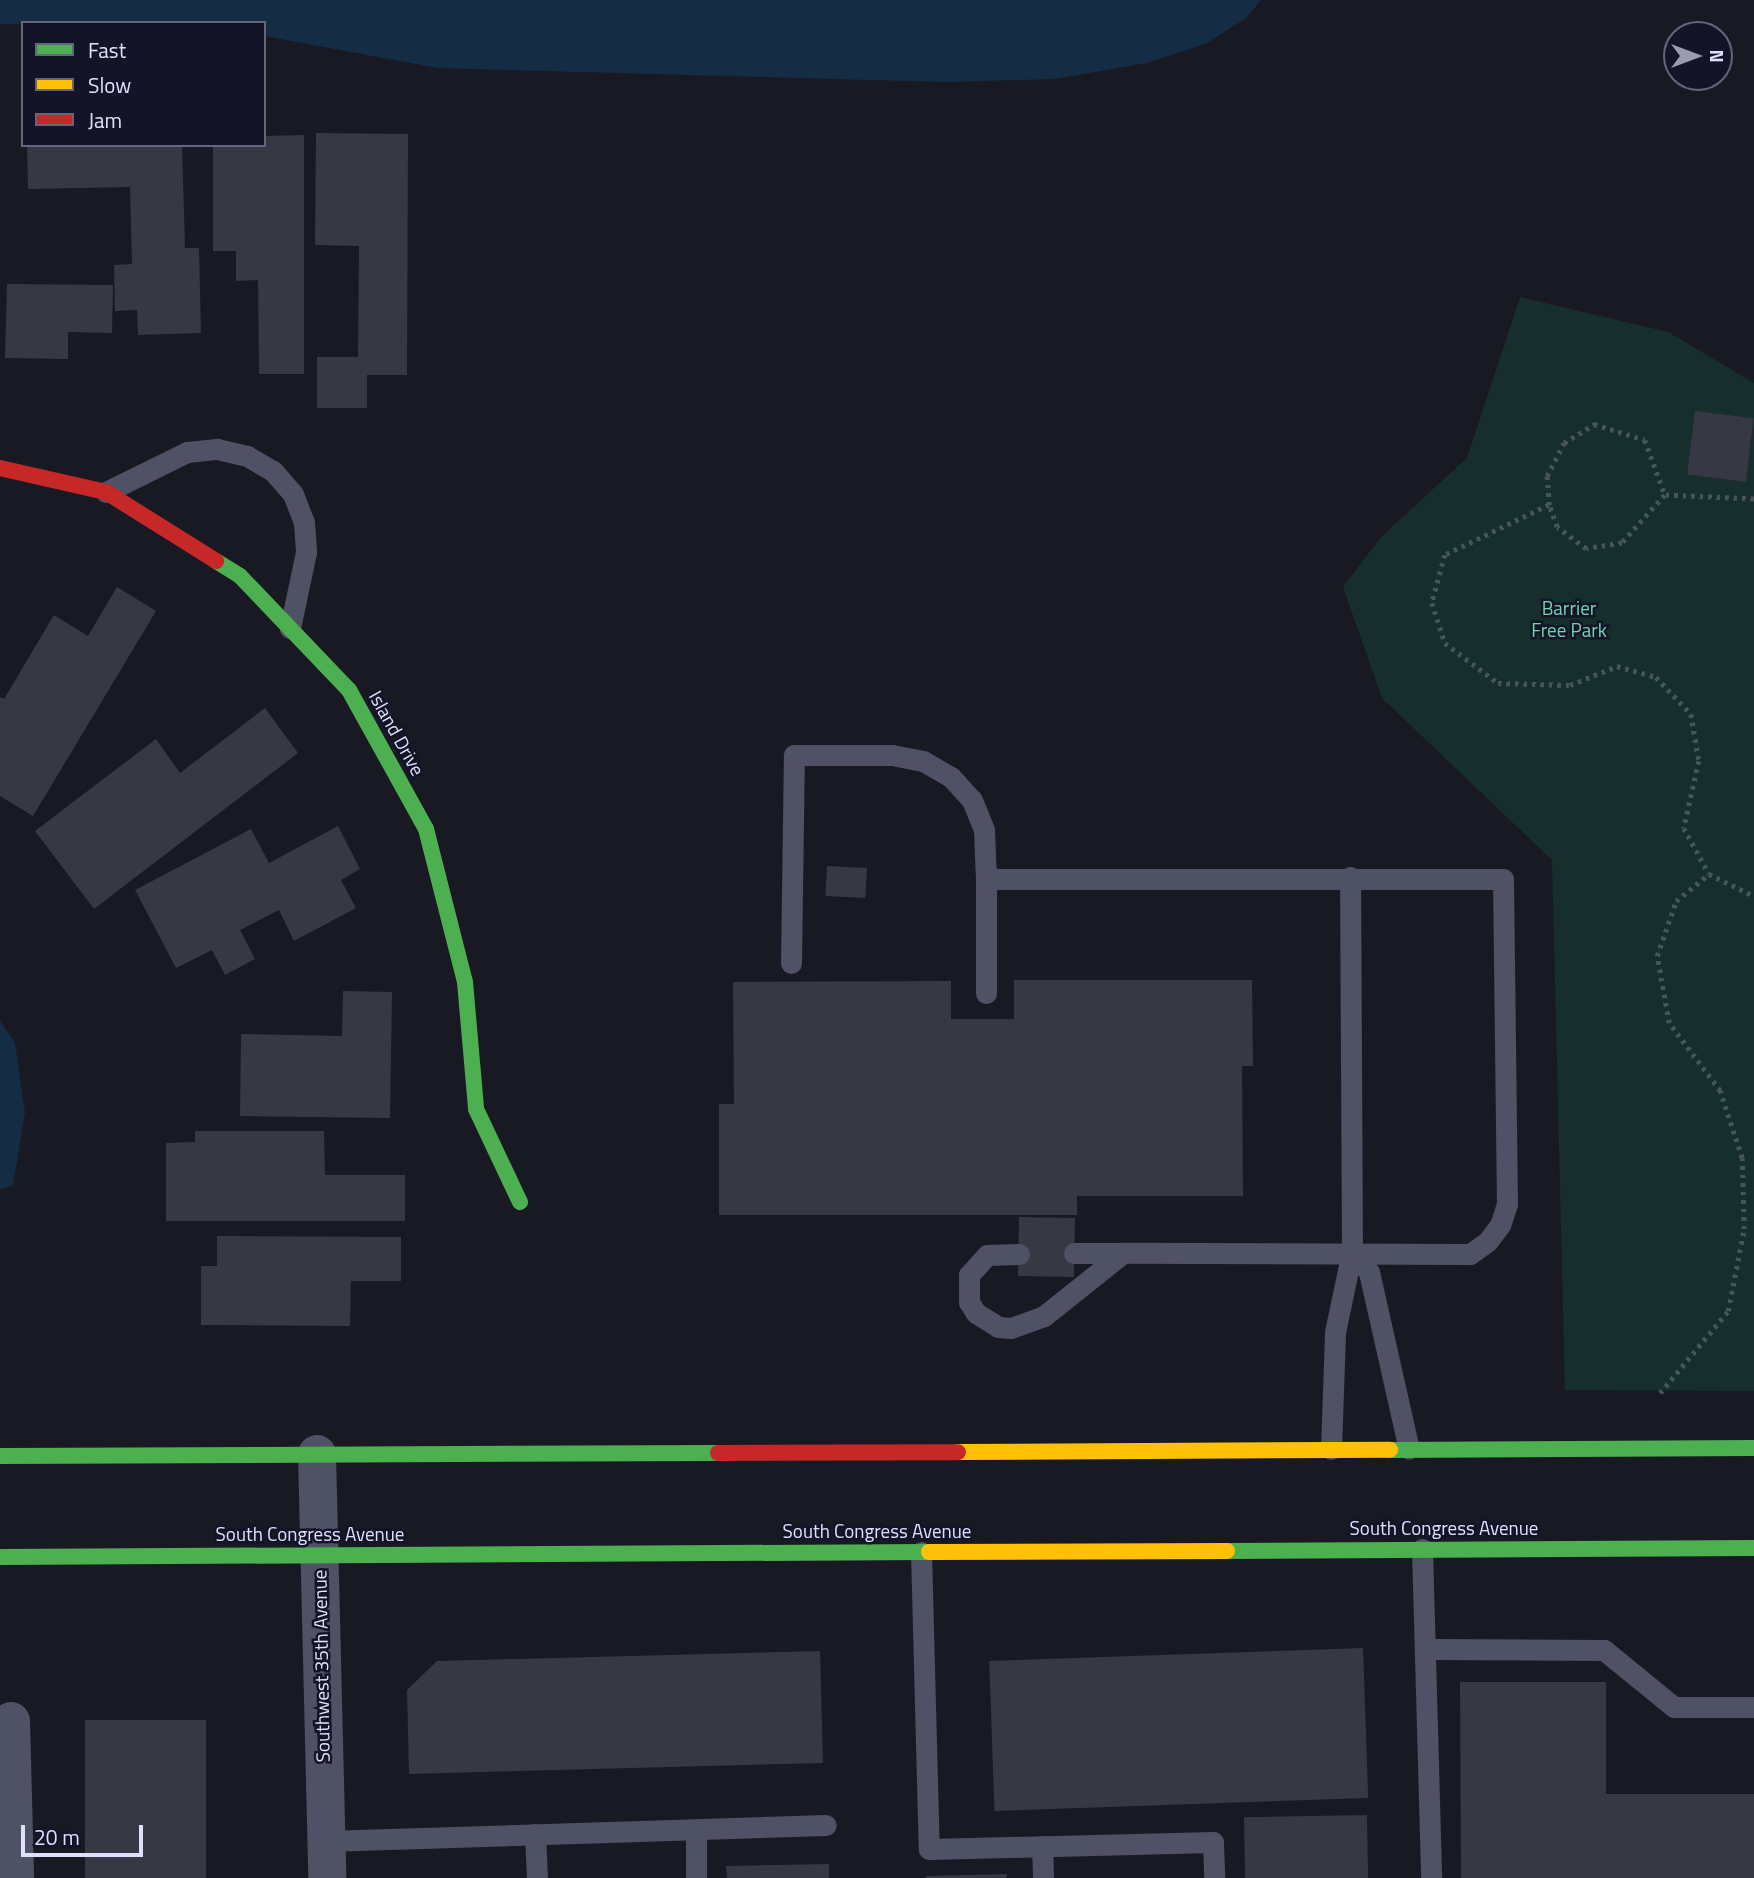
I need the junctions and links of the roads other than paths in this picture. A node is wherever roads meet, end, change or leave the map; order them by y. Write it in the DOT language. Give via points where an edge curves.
graph roads {
  1 [pos="0,468"];
  2 [pos="106,492"];
  3 [pos="290,628"];
  4 [pos="1350,877"];
  5 [pos="986,879"];
  6 [pos="791,963"];
  7 [pos="986,993"];
  8 [pos="520,1202"];
  9 [pos="1352,1251"];
  10 [pos="1074,1253"];
  11 [pos="1123,1253"];
  12 [pos="1018,1254"];
  13 [pos="1754,1448"];
  14 [pos="1331,1449"];
  15 [pos="1409,1449"];
  16 [pos="317,1454"];
  17 [pos="0,1456"];
  18 [pos="1754,1548"];
  19 [pos="1422,1549"];
  20 [pos="921,1552"];
  21 [pos="318,1555"];
  22 [pos="0,1557"];
  23 [pos="1425,1649"];
  24 [pos="1754,1707"];
  25 [pos="11,1721"];
  26 [pos="826,1825"];
  27 [pos="696,1830"];
  28 [pos="536,1835"];
  29 [pos="1042,1846"];
  30 [pos="326,1860"];
  31 [pos="15,1878"];
  32 [pos="537,1878"];
  33 [pos="696,1878"];
  34 [pos="1043,1878"];
  35 [pos="1214,1878"];
  36 [pos="1431,1878"];
  1 -- 2 [label="main road, Island Drive"];
  2 -- 3 [label="main road, Island Drive" via="240,576"];
  2 -- 3 [label="lane" via="187,453 227,451 273,471 293,494 304,522 306,552"];
  3 -- 8 [label="main road, Island Drive" via="349,690 426,829 465,982 476,1108"];
  4 -- 5 [label="lane"];
  4 -- 9 [label="lane"];
  4 -- 9 [label="lane" via="1503,879 1507,1204 1500,1225 1470,1254"];
  5 -- 6 [label="lane" via="985,830 972,800 951,777 923,761 892,755 794,755"];
  5 -- 7 [label="lane"];
  9 -- 11 [label="lane"];
  9 -- 14 [label="lane" via="1335,1332"];
  9 -- 15 [label="lane" via="1370,1272"];
  10 -- 11 [label="lane"];
  11 -- 12 [label="lane" via="1044,1316 1011,1328 998,1327 976,1313 967,1289 970,1275 986,1255"];
  13 -- 15 [label="main road"];
  14 -- 15 [label="main road"];
  14 -- 16 [label="main road"];
  16 -- 17 [label="main road"];
  16 -- 21 [label="street, Southwest 35th Avenue"];
  18 -- 19 [label="main road, South Congress Avenue"];
  19 -- 20 [label="main road, South Congress Avenue"];
  19 -- 23 [label="lane"];
  20 -- 21 [label="main road, South Congress Avenue"];
  20 -- 29 [label="lane" via="929,1849"];
  21 -- 22 [label="main road, South Congress Avenue"];
  21 -- 30 [label="street, Southwest 35th Avenue"];
  23 -- 24 [label="lane" via="1604,1650 1674,1707"];
  23 -- 36 [label="lane"];
  25 -- 31 [label="street"];
  26 -- 27 [label="lane"];
  27 -- 28 [label="lane"];
  27 -- 33 [label="lane"];
  28 -- 30 [label="lane"];
  28 -- 32 [label="lane"];
  29 -- 34 [label="lane"];
  29 -- 35 [label="lane" via="1213,1842"];
}
